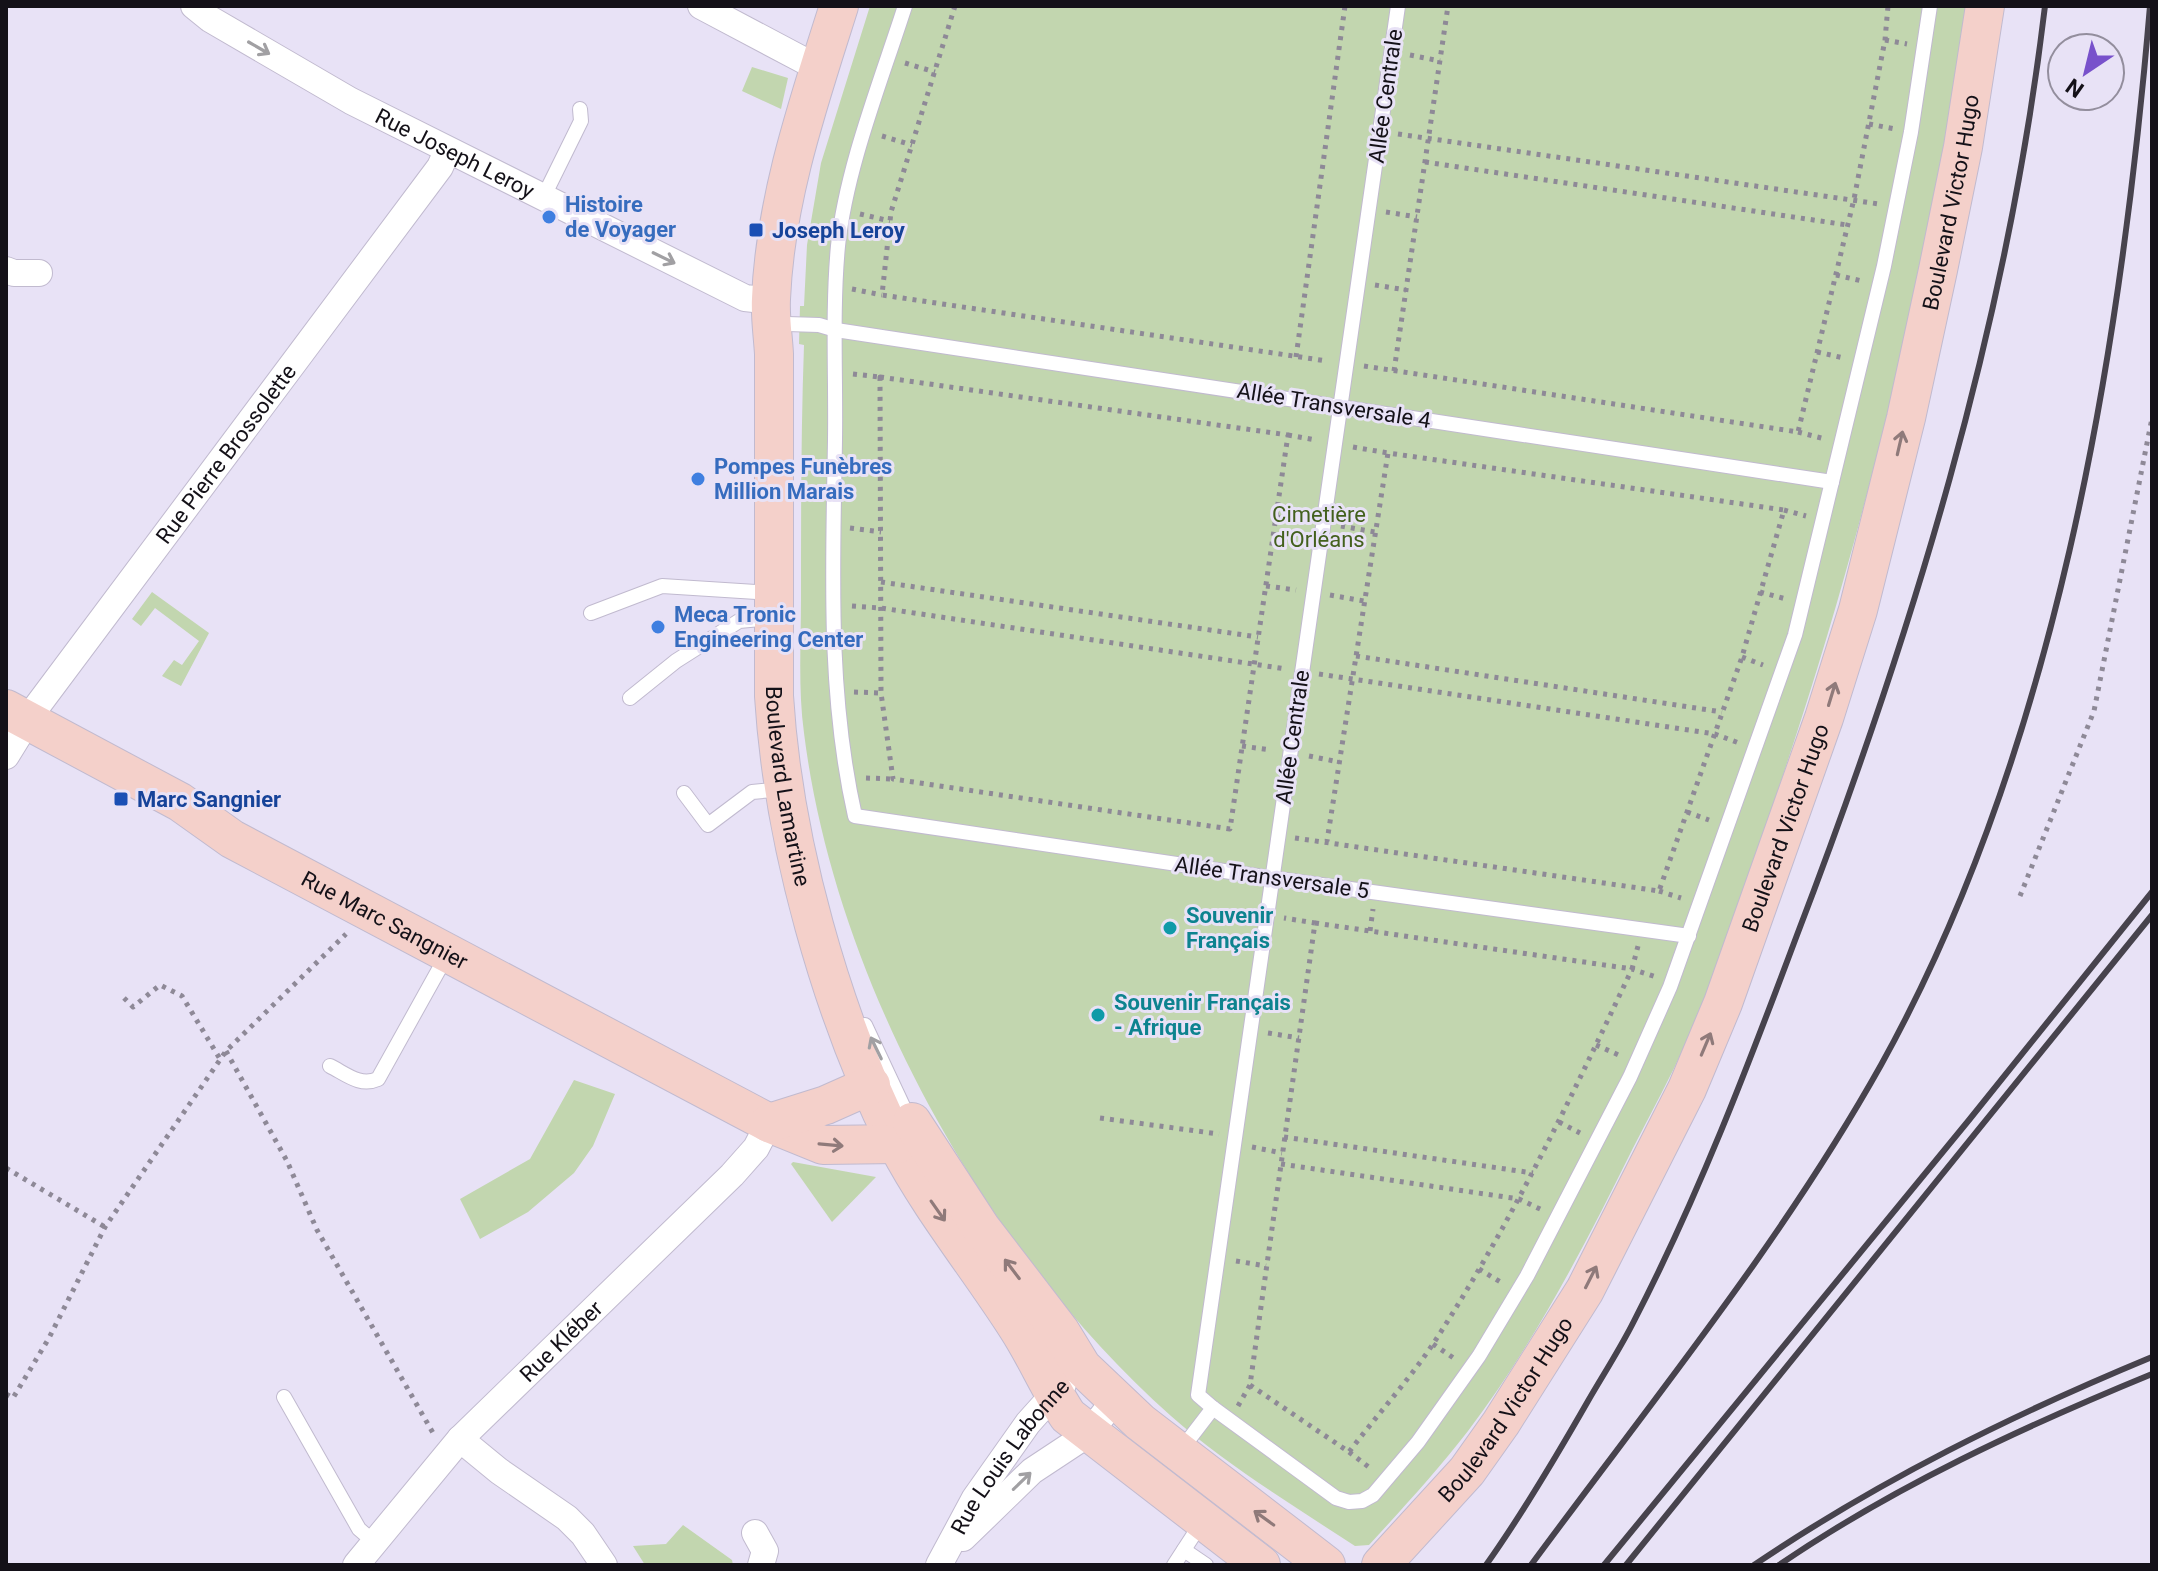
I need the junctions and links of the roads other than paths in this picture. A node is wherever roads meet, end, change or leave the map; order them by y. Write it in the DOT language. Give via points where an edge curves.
graph roads {
  1 [pos="194,6"];
  2 [pos="701,6"];
  3 [pos="842,6"];
  4 [pos="905,6"];
  5 [pos="1398,6"];
  6 [pos="1930,6"];
  7 [pos="1985,6"];
  8 [pos="820,69"];
  9 [pos="580,109"];
  10 [pos="447,151"];
  11 [pos="543,198"];
  12 [pos="6,270"];
  13 [pos="39,273"];
  14 [pos="779,312"];
  15 [pos="836,330"];
  16 [pos="1340,406"];
  17 [pos="1832,482"];
  18 [pos="773,605"];
  19 [pos="591,613"];
  20 [pos="630,698"];
  21 [pos="17,714"];
  22 [pos="6,756"];
  23 [pos="784,789"];
  24 [pos="684,793"];
  25 [pos="1271,878"];
  26 [pos="1689,936"];
  27 [pos="835,941"];
  28 [pos="447,954"];
  29 [pos="860,1012"];
  30 [pos="330,1066"];
  31 [pos="871,1085"];
  32 [pos="769,1123"];
  33 [pos="903,1131"];
  34 [pos="1082,1367"];
  35 [pos="1053,1394"];
  36 [pos="284,1397"];
  37 [pos="1115,1400"];
  38 [pos="1213,1408"];
  39 [pos="1088,1434"];
  40 [pos="450,1442"];
  41 [pos="1180,1451"];
  42 [pos="1124,1460"];
  43 [pos="755,1533"];
  44 [pos="1193,1536"];
  45 [pos="374,1542"];
  46 [pos="942,1560"];
  47 [pos="356,1565"];
  48 [pos="604,1565"];
  49 [pos="761,1565"];
  50 [pos="1174,1565"];
  51 [pos="1206,1565"];
  52 [pos="1261,1565"];
  53 [pos="1282,1565"];
  54 [pos="1326,1565"];
  55 [pos="1381,1565"];
  1 -- 10 [label="street, Rue Joseph Leroy, one-way" via="351,101"];
  2 -- 8 [label="street"];
  3 -- 8 [label="street, Boulevard Lamartine"];
  3 -- 27 [label="lane" via="812,116 779,288 778,608 789,762 814,883"];
  4 -- 15 [label="lane" via="850,181 838,245"];
  5 -- 16 [label="lane, Allée Centrale"];
  6 -- 17 [label="lane" via="1884,266"];
  55 -- 7 [label="street, Boulevard Victor Hugo, one-way" via="1467,1471 1585,1290 1687,1089 1723,1003 1861,597 1938,270"];
  8 -- 14 [label="street, Boulevard Lamartine" via="795,153 778,239"];
  9 -- 11 [label="lane" via="581,121"];
  10 -- 11 [label="street, Rue Joseph Leroy"];
  10 -- 21 [label="street, Rue Pierre Brossolette" via="440,167"];
  11 -- 14 [label="street, Rue Joseph Leroy, one-way"];
  12 -- 13 [label="street"];
  14 -- 15 [label="lane, Allée Transversale 4"];
  14 -- 18 [label="street, Boulevard Lamartine"];
  15 -- 16 [label="lane, Allée Transversale 4"];
  15 -- 25 [label="lane, Allée Transversale 5" via="836,704 855,816"];
  16 -- 17 [label="lane, Allée Transversale 4"];
  16 -- 25 [label="lane, Allée Centrale"];
  17 -- 26 [label="lane" via="1795,635"];
  18 -- 19 [label="lane" via="662,586"];
  18 -- 20 [label="lane" via="676,661"];
  18 -- 23 [label="street, Boulevard Lamartine" via="777,749"];
  21 -- 22 [label="street, Rue Pierre Brossolette"];
  21 -- 28 [label="street, Rue Marc Sangnier" via="180,802 232,839"];
  23 -- 24 [label="lane" via="752,792 708,825"];
  23 -- 31 [label="street, Boulevard Lamartine" via="824,960"];
  25 -- 26 [label="lane, Allée Transversale 5"];
  25 -- 38 [label="lane, Allée Centrale" via="1198,1395"];
  26 -- 38 [label="lane" via="1630,1077 1527,1276 1470,1370 1373,1495 1362,1501 1336,1498"];
  28 -- 30 [label="lane" via="378,1079 359,1082"];
  28 -- 32 [label="street, Rue Marc Sangnier"];
  33 -- 29 [label="lane, one-way"];
  31 -- 32 [label="street"];
  31 -- 33 [label="street, Boulevard Lamartine"];
  32 -- 33 [label="street, Rue Marc Sangnier, one-way" via="823,1145"];
  32 -- 40 [label="street, Rue Kléber" via="732,1175"];
  34 -- 33 [label="street, Boulevard Lamartine, one-way" via="1060,1331"];
  33 -- 35 [label="street, Boulevard Lamartine, one-way" via="930,1199 1029,1345"];
  34 -- 35 [label="street, Rue Louis Labonne"];
  34 -- 37 [label="street, Boulevard Lamartine"];
  35 -- 39 [label="street, Boulevard Lamartine"];
  35 -- 46 [label="street, Rue Louis Labonne" via="975,1498"];
  36 -- 45 [label="lane" via="359,1529"];
  37 -- 39 [label="street"];
  37 -- 41 [label="street, Boulevard Lamartine"];
  38 -- 41 [label="lane"];
  39 -- 42 [label="street, Boulevard Lamartine"];
  46 -- 39 [label="street, Rue Louis Labonne, one-way" via="1032,1471"];
  40 -- 45 [label="street, Rue Kléber"];
  40 -- 48 [label="street" via="567,1518"];
  54 -- 41 [label="street, Boulevard Lamartine, one-way"];
  42 -- 44 [label="street, Boulevard Lamartine"];
  42 -- 53 [label="street, Boulevard Lamartine" via="1186,1494"];
  43 -- 49 [label="street" via="765,1551"];
  44 -- 50 [label="lane"];
  44 -- 51 [label="lane"];
  44 -- 52 [label="street, Boulevard Lamartine"];
  45 -- 47 [label="street, Rue Kléber"];
}
